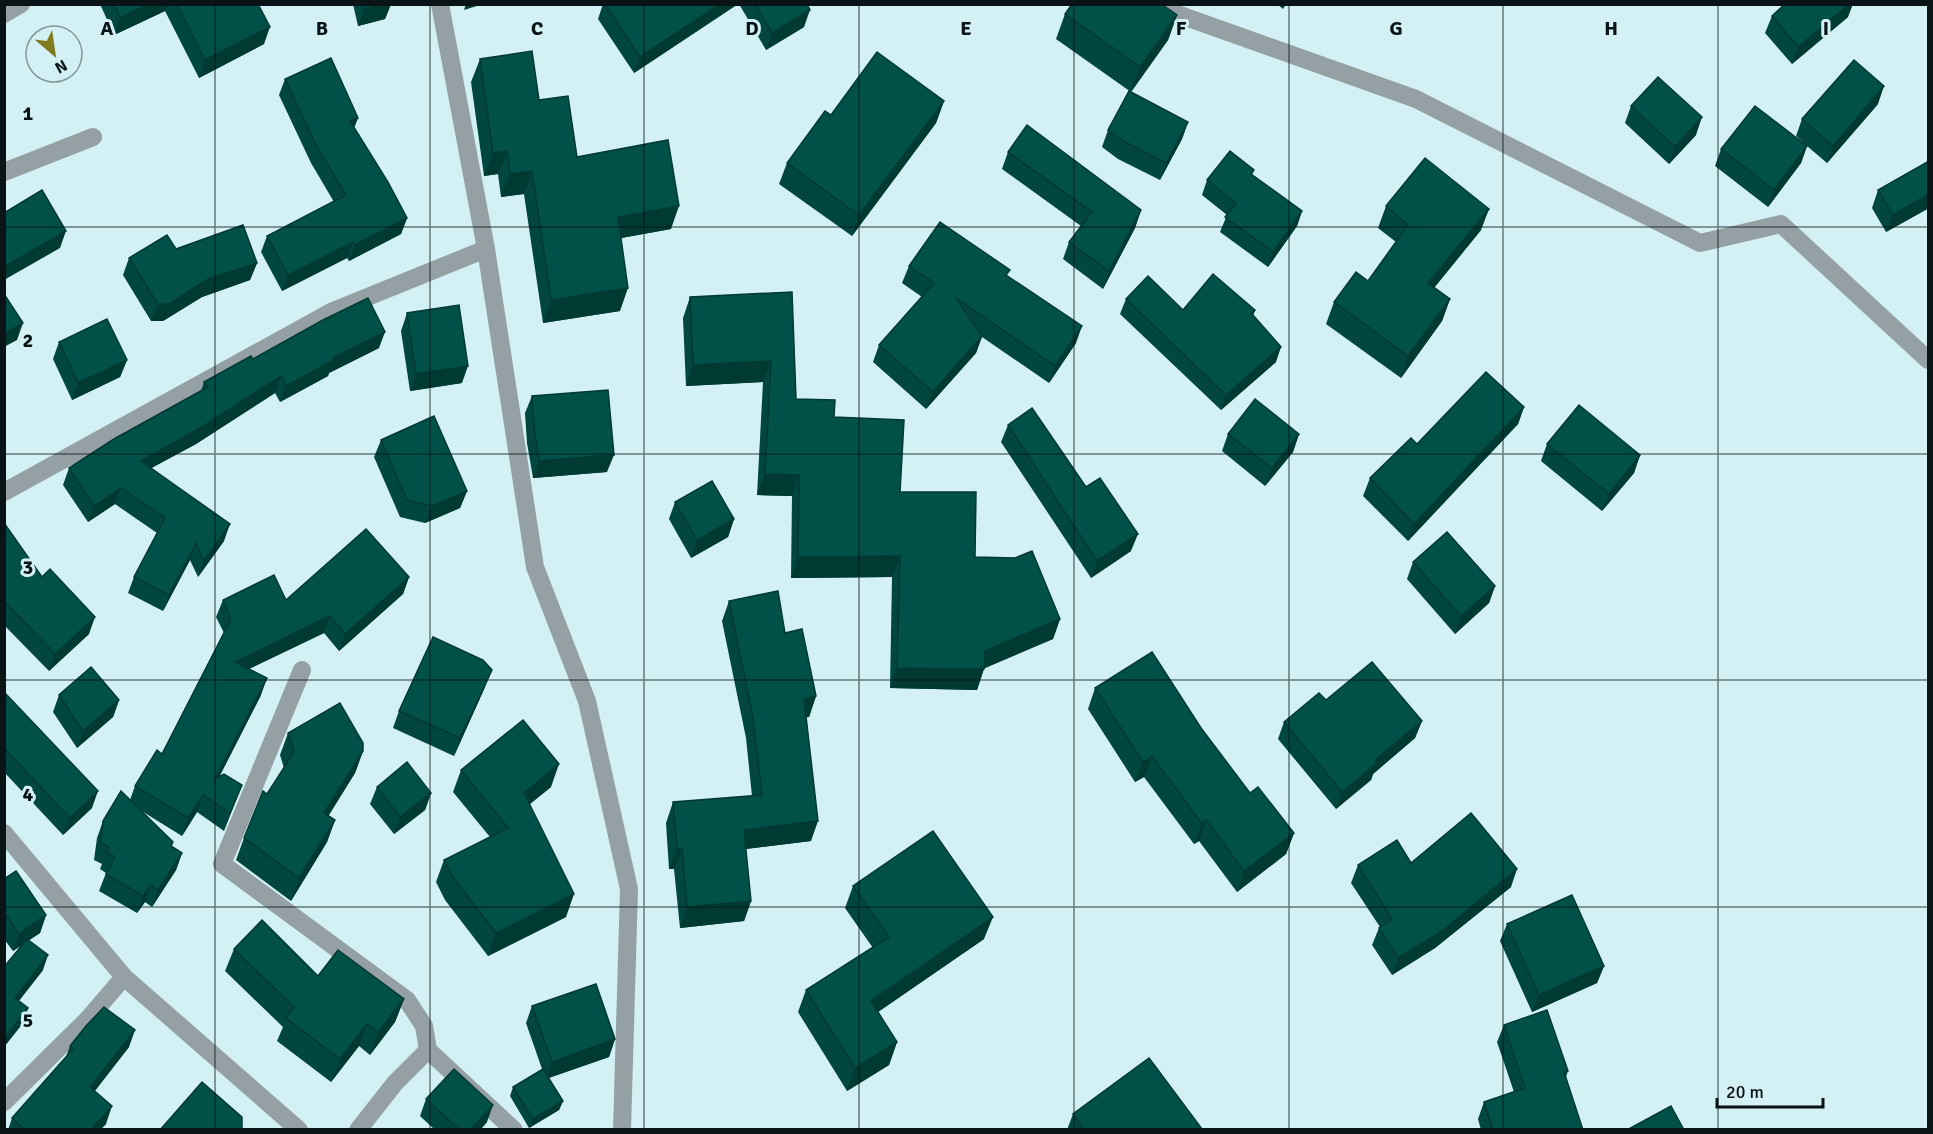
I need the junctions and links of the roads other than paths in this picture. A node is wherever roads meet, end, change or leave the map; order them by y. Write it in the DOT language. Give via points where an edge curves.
graph roads {
  1 [pos="21,4"];
  2 [pos="440,4"];
  3 [pos="1149,4"];
  4 [pos="4,14"];
  5 [pos="93,137"];
  6 [pos="4,172"];
  7 [pos="486,249"];
  8 [pos="1929,360"];
  9 [pos="4,492"];
  10 [pos="302,670"];
  11 [pos="4,833"];
  12 [pos="124,977"];
  13 [pos="428,1050"];
  14 [pos="4,1102"];
  15 [pos="299,1130"];
  16 [pos="358,1130"];
  17 [pos="514,1130"];
  18 [pos="622,1130"];
  1 -- 4 [label="street"];
  2 -- 7 [label="street"];
  3 -- 8 [label="street" via="1416,99 1700,243 1781,224"];
  5 -- 6 [label="street"];
  7 -- 9 [label="street" via="333,311"];
  7 -- 18 [label="street" via="535,567 587,701 629,889"];
  10 -- 13 [label="street" via="222,864 406,1000 424,1026"];
  11 -- 12 [label="street"];
  12 -- 14 [label="street" via="87,1020"];
  12 -- 15 [label="street"];
  13 -- 16 [label="street" via="395,1083"];
  13 -- 17 [label="street"];
}
